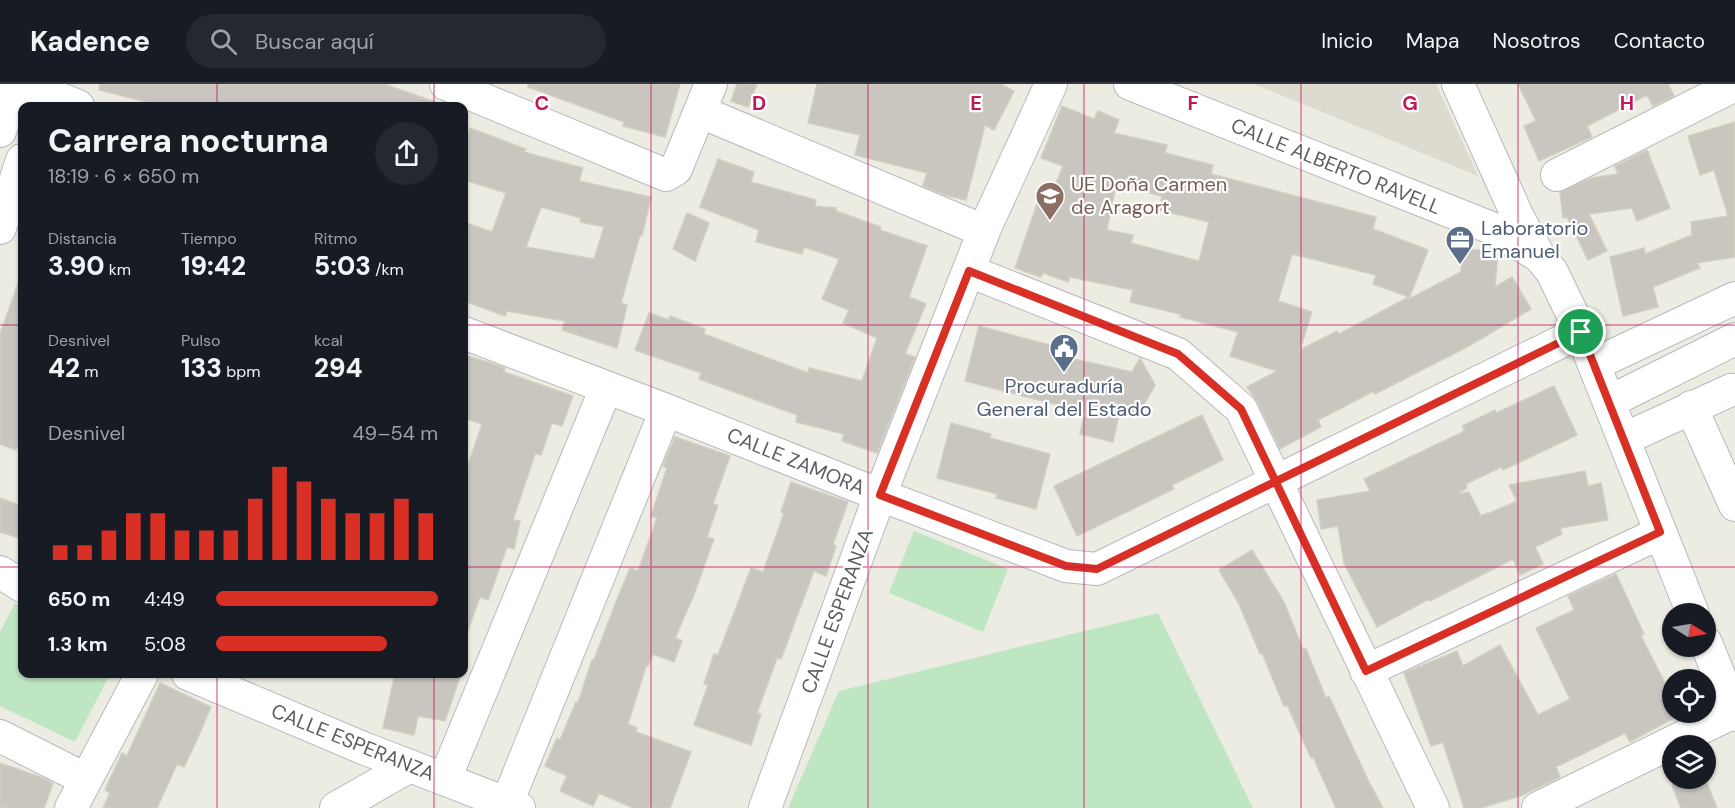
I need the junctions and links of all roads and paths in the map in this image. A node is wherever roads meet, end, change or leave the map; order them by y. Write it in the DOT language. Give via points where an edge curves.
graph roads {
  1 [pos="1051,84"];
  2 [pos="1130,84"];
  3 [pos="1458,84"];
  4 [pos="1735,85"];
  5 [pos="35,90"];
  6 [pos="464,94"];
  7 [pos="706,98"];
  8 [pos="25,102"];
  9 [pos="67,102"];
  10 [pos="18,110"];
  11 [pos="0,131"];
  12 [pos="18,172"];
  13 [pos="1557,175"];
  14 [pos="0,228"];
  15 [pos="984,231"];
  16 [pos="1539,256"];
  17 [pos="969,271"];
  18 [pos="1735,298"];
  19 [pos="1581,332"];
  20 [pos="468,335"];
  21 [pos="1735,339"];
  22 [pos="1595,364"];
  23 [pos="606,388"];
  24 [pos="1735,390"];
  25 [pos="1609,402"];
  26 [pos="1691,407"];
  27 [pos="666,410"];
  28 [pos="1624,439"];
  29 [pos="1277,482"];
  30 [pos="880,495"];
  31 [pos="1735,505"];
  32 [pos="1660,532"];
  33 [pos="0,573"];
  34 [pos="18,584"];
  35 [pos="1689,603"];
  36 [pos="1712,657"];
  37 [pos="1366,671"];
  38 [pos="140,678"];
  39 [pos="210,678"];
  40 [pos="231,682"];
  41 [pos="1734,713"];
  42 [pos="0,736"];
  43 [pos="410,765"];
  44 [pos="85,779"];
  45 [pos="445,780"];
  46 [pos="513,806"];
  47 [pos="71,808"];
  48 [pos="336,808"];
  49 [pos="765,808"];
  50 [pos="1433,808"];
  51 [pos="1538,808"];
  1 -- 15 [label="street, CALLE ESPERANZA"];
  2 -- 16 [label="street, CALLE ALBERTO RAVELL" via="1494,229"];
  3 -- 16 [label="street"];
  4 -- 13 [label="street"];
  5 -- 8 [label="street"];
  5 -- 9 [label="street"];
  6 -- 7 [label="street" via="666,175 676,169"];
  7 -- 15 [label="street"];
  10 -- 11 [label="street"];
  12 -- 14 [label="street"];
  15 -- 17 [label="street, CALLE ESPERANZA"];
  16 -- 19 [label="street" via="1552,272"];
  17 -- 29 [label="street" via="1178,354 1241,409"];
  17 -- 30 [label="street, CALLE ESPERANZA"];
  18 -- 22 [label="street"];
  19 -- 22 [label="street"];
  19 -- 29 [label="street, CALLE ZAMORA"];
  20 -- 23 [label="street, CALLE ZAMORA"];
  21 -- 25 [label="street"];
  22 -- 25 [label="street"];
  23 -- 27 [label="street, CALLE ZAMORA"];
  23 -- 45 [label="street"];
  24 -- 26 [label="street"];
  25 -- 28 [label="street"];
  26 -- 28 [label="street"];
  26 -- 31 [label="street"];
  27 -- 30 [label="street, CALLE ZAMORA"];
  27 -- 46 [label="street"];
  28 -- 32 [label="street"];
  29 -- 30 [label="street, CALLE ZAMORA" via="1097,569 1066,566"];
  29 -- 37 [label="street"];
  30 -- 49 [label="street, CALLE ESPERANZA"];
  32 -- 35 [label="street"];
  32 -- 37 [label="street"];
  33 -- 34 [label="street"];
  36 -- 41 [label="street"];
  37 -- 50 [label="street"];
  38 -- 44 [label="street"];
  39 -- 40 [label="street, CALLE ESPERANZA"];
  40 -- 43 [label="street, CALLE ESPERANZA" via="363,748"];
  41 -- 51 [label="street"];
  42 -- 44 [label="street"];
  43 -- 45 [label="street, CALLE ESPERANZA"];
  43 -- 48 [label="street"];
  44 -- 47 [label="street"];
  45 -- 46 [label="street, CALLE ESPERANZA"];
}
